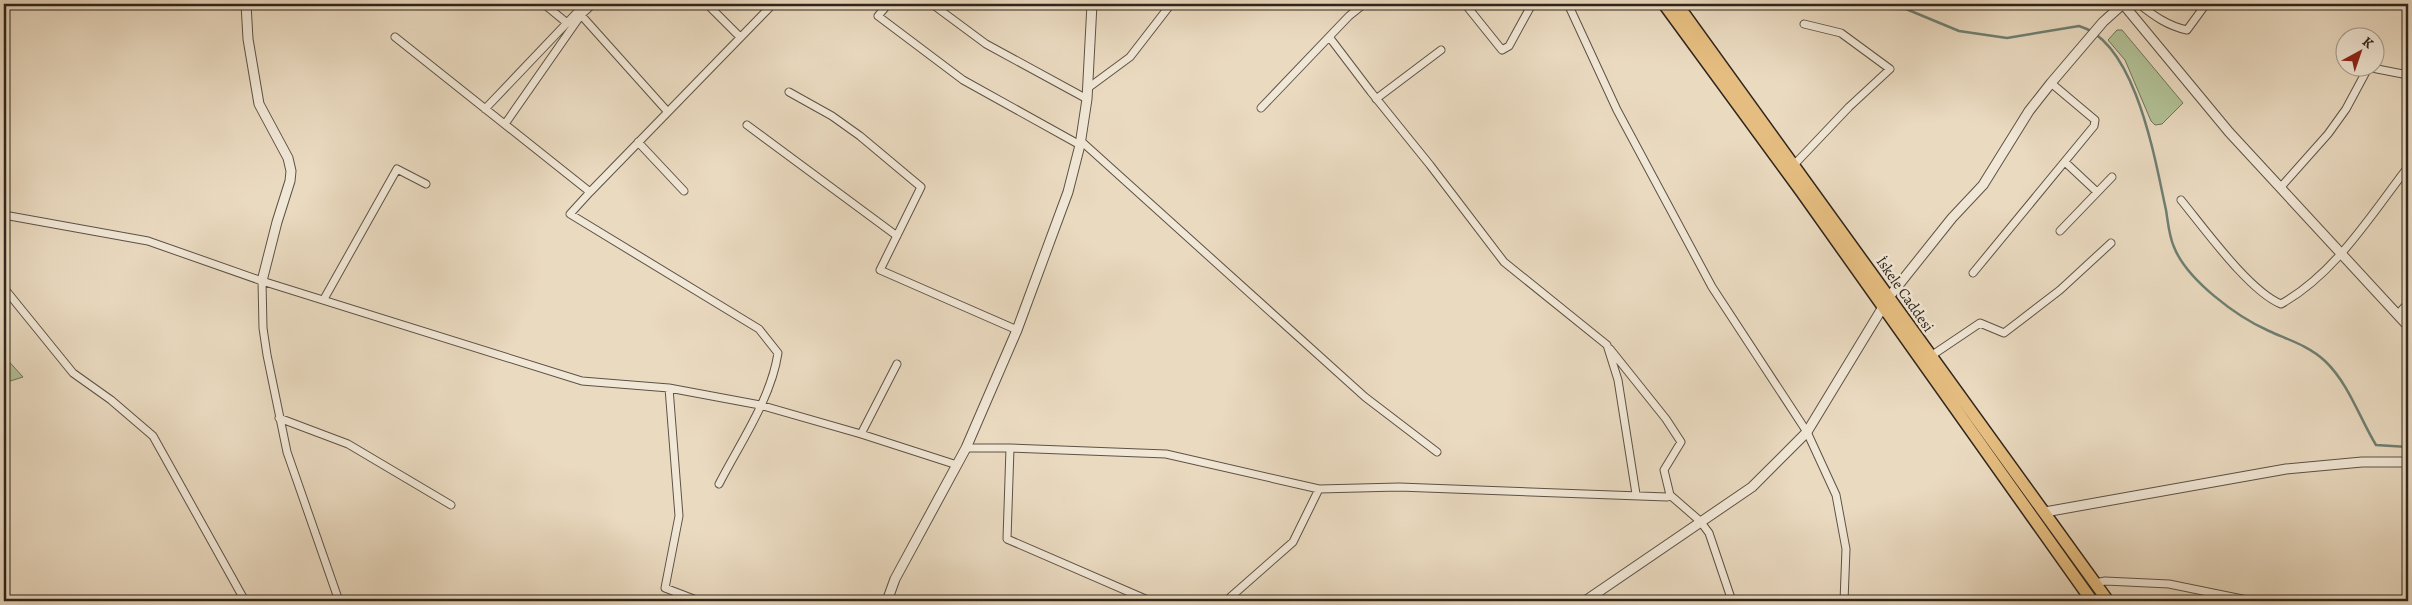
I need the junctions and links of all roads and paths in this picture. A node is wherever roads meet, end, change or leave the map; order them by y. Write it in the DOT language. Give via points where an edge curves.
graph roads {
  1 [pos="246,4"];
  2 [pos="544,4"];
  3 [pos="585,4"];
  4 [pos="593,4"];
  5 [pos="707,4"];
  6 [pos="773,4"];
  7 [pos="888,4"];
  8 [pos="932,4"];
  9 [pos="1092,4"];
  10 [pos="1171,4"];
  11 [pos="1364,4"];
  12 [pos="1465,4"];
  13 [pos="1532,4"];
  14 [pos="1568,4"];
  15 [pos="1664,4"];
  16 [pos="1677,4"];
  17 [pos="2123,4"];
  18 [pos="2139,4"];
  19 [pos="2206,4"];
  20 [pos="581,14"];
  21 [pos="568,22"];
  22 [pos="1804,24"];
  23 [pos="740,37"];
  24 [pos="395,38"];
  25 [pos="1330,38"];
  26 [pos="1441,50"];
  27 [pos="2384,70"];
  28 [pos="2408,74"];
  29 [pos="2363,78"];
  30 [pos="2052,83"];
  31 [pos="1088,88"];
  32 [pos="789,92"];
  33 [pos="1087,99"];
  34 [pos="1376,99"];
  35 [pos="1261,108"];
  36 [pos="485,109"];
  37 [pos="668,111"];
  38 [pos="505,124"];
  39 [pos="747,125"];
  40 [pos="638,142"];
  41 [pos="1080,143"];
  42 [pos="2065,162"];
  43 [pos="2408,167"];
  44 [pos="1791,168"];
  45 [pos="2112,176"];
  46 [pos="426,184"];
  47 [pos="2280,188"];
  48 [pos="684,191"];
  49 [pos="590,192"];
  50 [pos="2097,192"];
  51 [pos="2181,200"];
  52 [pos="4,215"];
  53 [pos="2060,231"];
  54 [pos="897,236"];
  55 [pos="2111,244"];
  56 [pos="2340,254"];
  57 [pos="1973,273"];
  58 [pos="262,281"];
  59 [pos="4,288"];
  60 [pos="324,299"];
  61 [pos="1886,302"];
  62 [pos="2408,303"];
  63 [pos="2397,315"];
  64 [pos="2408,326"];
  65 [pos="1017,330"];
  66 [pos="1607,345"];
  67 [pos="1931,356"];
  68 [pos="898,364"];
  69 [pos="669,388"];
  70 [pos="760,405"];
  71 [pos="279,418"];
  72 [pos="1807,432"];
  73 [pos="861,434"];
  74 [pos="966,448"];
  75 [pos="1010,448"];
  76 [pos="1437,452"];
  77 [pos="2408,462"];
  78 [pos="957,465"];
  79 [pos="719,484"];
  80 [pos="1319,489"];
  81 [pos="1636,494"];
  82 [pos="1670,495"];
  83 [pos="451,504"];
  84 [pos="2045,512"];
  85 [pos="1700,521"];
  86 [pos="2095,583"];
  87 [pos="1845,599"];
  88 [pos="245,601"];
  89 [pos="339,601"];
  90 [pos="699,601"];
  91 [pos="887,601"];
  92 [pos="1150,601"];
  93 [pos="1226,601"];
  94 [pos="1585,601"];
  95 [pos="1732,601"];
  96 [pos="2092,601"];
  97 [pos="2108,601"];
  98 [pos="2252,601"];
  1 -- 58 [label="street" via="259,104 288,158 291,171"];
  2 -- 21 [label="street"];
  3 -- 21 [label="street"];
  4 -- 20 [label="street"];
  5 -- 23 [label="street"];
  6 -- 23 [label="street"];
  7 -- 41 [label="street" via="878,16 963,80"];
  8 -- 33 [label="street" via="986,44"];
  9 -- 31 [label="street"];
  10 -- 31 [label="street" via="1130,57"];
  11 -- 25 [label="street"];
  12 -- 13 [label="street" via="1502,50 1509,46"];
  14 -- 72 [label="street" via="1617,110 1712,288"];
  15 -- 44 [label="main road"];
  16 -- 44 [label="main road, İskele Caddesi"];
  17 -- 30 [label="street" via="2103,22"];
  17 -- 47 [label="street"];
  18 -- 19 [label="street" via="2175,28 2187,30"];
  20 -- 37 [label="street"];
  20 -- 38 [label="street"];
  21 -- 36 [label="street"];
  22 -- 44 [label="street" via="1841,33 1890,69"];
  23 -- 37 [label="street"];
  24 -- 36 [label="street"];
  25 -- 34 [label="street"];
  25 -- 35 [label="street"];
  26 -- 34 [label="street"];
  27 -- 28 [label="street"];
  29 -- 47 [label="street" via="2328,134"];
  30 -- 42 [label="street" via="2095,120 2094,126"];
  30 -- 61 [label="street" via="2028,111 1983,184"];
  31 -- 33 [label="street"];
  32 -- 54 [label="street" via="860,136 921,187"];
  33 -- 41 [label="street"];
  34 -- 66 [label="street" via="1504,262"];
  36 -- 38 [label="street"];
  37 -- 40 [label="street"];
  38 -- 49 [label="street"];
  39 -- 54 [label="street"];
  40 -- 48 [label="street"];
  40 -- 49 [label="street"];
  41 -- 65 [label="street" via="1068,192"];
  41 -- 76 [label="street" via="1365,397"];
  42 -- 50 [label="street"];
  42 -- 57 [label="street"];
  43 -- 56 [label="street"];
  44 -- 61 [label="main road, İskele Caddesi"];
  45 -- 50 [label="street"];
  46 -- 60 [label="street" via="397,168"];
  47 -- 56 [label="street"];
  49 -- 70 [label="street" via="570,214 759,329 778,353"];
  50 -- 53 [label="street"];
  51 -- 56 [label="street" via="2243,273 2270,300 2281,304 2298,295"];
  52 -- 58 [label="street" via="148,241"];
  54 -- 65 [label="street" via="880,270"];
  55 -- 67 [label="street" via="2060,290 2004,333 1980,323"];
  56 -- 63 [label="street"];
  58 -- 60 [label="street"];
  58 -- 71 [label="street" via="264,337"];
  59 -- 88 [label="street" via="73,373 153,436"];
  60 -- 69 [label="street" via="582,381"];
  61 -- 67 [label="main road, İskele Caddesi"];
  61 -- 72 [label="street"];
  61 -- 96 [label="main road"];
  62 -- 63 [label="street"];
  63 -- 64 [label="street"];
  65 -- 74 [label="street"];
  66 -- 81 [label="street" via="1618,380"];
  66 -- 82 [label="street" via="1681,442 1664,470"];
  67 -- 84 [label="main road, İskele Caddesi"];
  68 -- 73 [label="street"];
  69 -- 70 [label="street"];
  69 -- 90 [label="street" via="679,516 665,588"];
  70 -- 73 [label="street"];
  70 -- 79 [label="street"];
  71 -- 83 [label="street" via="348,444"];
  71 -- 89 [label="street" via="286,452"];
  72 -- 85 [label="street" via="1752,487"];
  72 -- 87 [label="street" via="1836,495 1846,549"];
  73 -- 78 [label="street"];
  74 -- 75 [label="street"];
  74 -- 78 [label="street"];
  75 -- 80 [label="street" via="1166,454"];
  75 -- 92 [label="street" via="1007,539"];
  77 -- 84 [label="street" via="2286,468"];
  78 -- 91 [label="street" via="894,579"];
  80 -- 81 [label="street" via="1399,487"];
  80 -- 93 [label="street" via="1293,542"];
  81 -- 82 [label="street"];
  82 -- 85 [label="street"];
  84 -- 86 [label="main road, İskele Caddesi"];
  85 -- 94 [label="street"];
  85 -- 95 [label="street" via="1709,534"];
  86 -- 97 [label="main road, İskele Caddesi"];
  86 -- 98 [label="street" via="2106,580 2169,584"];
}
